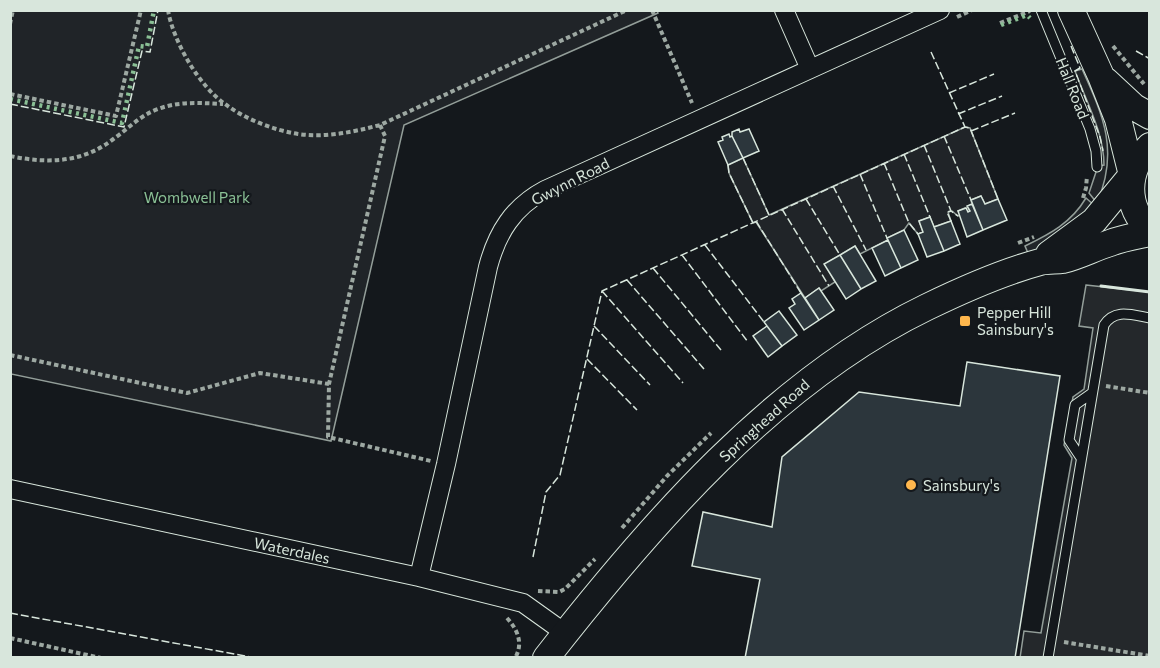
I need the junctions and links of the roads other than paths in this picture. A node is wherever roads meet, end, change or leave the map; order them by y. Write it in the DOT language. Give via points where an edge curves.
graph roads {
  1 [pos="784,10"];
  2 [pos="1041,10"];
  3 [pos="1071,10"];
  4 [pos="946,15"];
  5 [pos="810,69"];
  6 [pos="1101,76"];
  7 [pos="1149,116"];
  8 [pos="1149,146"];
  9 [pos="1097,167"];
  10 [pos="1132,175"];
  11 [pos="1149,231"];
  12 [pos="1042,261"];
  13 [pos="1149,318"];
  14 [pos="1093,388"];
  15 [pos="1081,458"];
  16 [pos="10,489"];
  17 [pos="419,577"];
  18 [pos="565,633"];
  19 [pos="546,657"];
  20 [pos="1048,657"];
  1 -- 5 [label="street"];
  2 -- 9 [label="lane, Hall Road" via="1090,129"];
  3 -- 6 [label="main road, Hall Road"];
  4 -- 5 [label="street, Gwynn Road"];
  5 -- 17 [label="street, Gwynn Road" via="546,190 509,219 491,255 439,462"];
  6 -- 7 [label="main road, Hall Road"];
  6 -- 10 [label="main road, Hall Road" via="1118,119"];
  8 -- 10 [label="main road"];
  10 -- 11 [label="main road, Hall Road" via="1130,191 1135,209"];
  10 -- 12 [label="main road, Springhead Road" via="1094,221"];
  11 -- 12 [label="main road, Springhead Road" via="1062,260"];
  12 -- 18 [label="main road, Springhead Road" via="925,308 869,339 807,381 701,479"];
  13 -- 14 [label="lane" via="1119,313 1106,322"];
  14 -- 15 [label="lane"];
  14 -- 15 [label="lane" via="1075,405 1069,440"];
  15 -- 20 [label="lane"];
  16 -- 17 [label="street, Waterdales"];
  17 -- 18 [label="street, Waterdales" via="523,603"];
  18 -- 19 [label="main road, Springhead Road"];
}
